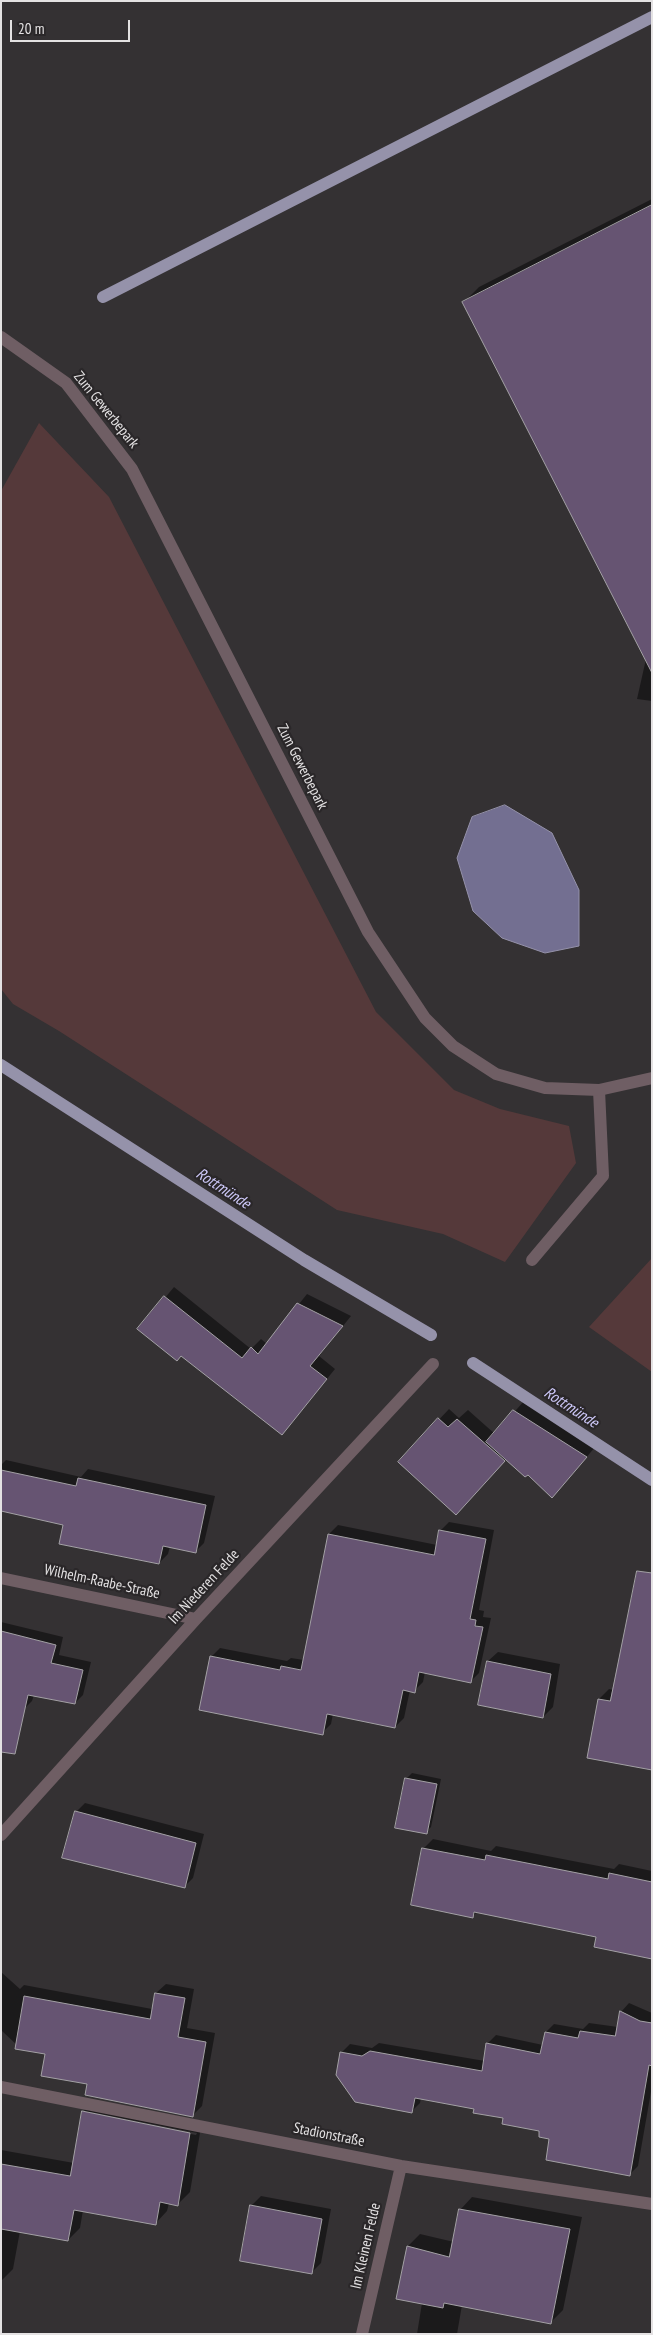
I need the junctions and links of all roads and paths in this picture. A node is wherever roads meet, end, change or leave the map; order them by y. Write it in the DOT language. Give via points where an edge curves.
graph roads {
  1 [pos="1,336"];
  2 [pos="652,1078"];
  3 [pos="599,1090"];
  4 [pos="532,1260"];
  5 [pos="433,1364"];
  6 [pos="1,1578"];
  7 [pos="196,1619"];
  8 [pos="1,1835"];
  9 [pos="1,2087"];
  10 [pos="401,2166"];
  11 [pos="652,2204"];
  12 [pos="362,2334"];
  1 -- 3 [label="street, Zum Gewerbepark" via="66,383 132,469 368,932 426,1018 452,1046 496,1074 545,1088"];
  2 -- 3 [label="street, Zum Gewerbepark"];
  3 -- 4 [label="street" via="603,1176"];
  5 -- 7 [label="street, Im Niederen Felde"];
  6 -- 7 [label="street, Wilhelm-Raabe-Straße"];
  7 -- 8 [label="street, Im Niederen Felde"];
  9 -- 10 [label="street, Stadionstraße"];
  10 -- 11 [label="street, Stadionstraße"];
  10 -- 12 [label="street, Im Kleinen Felde"];
}
